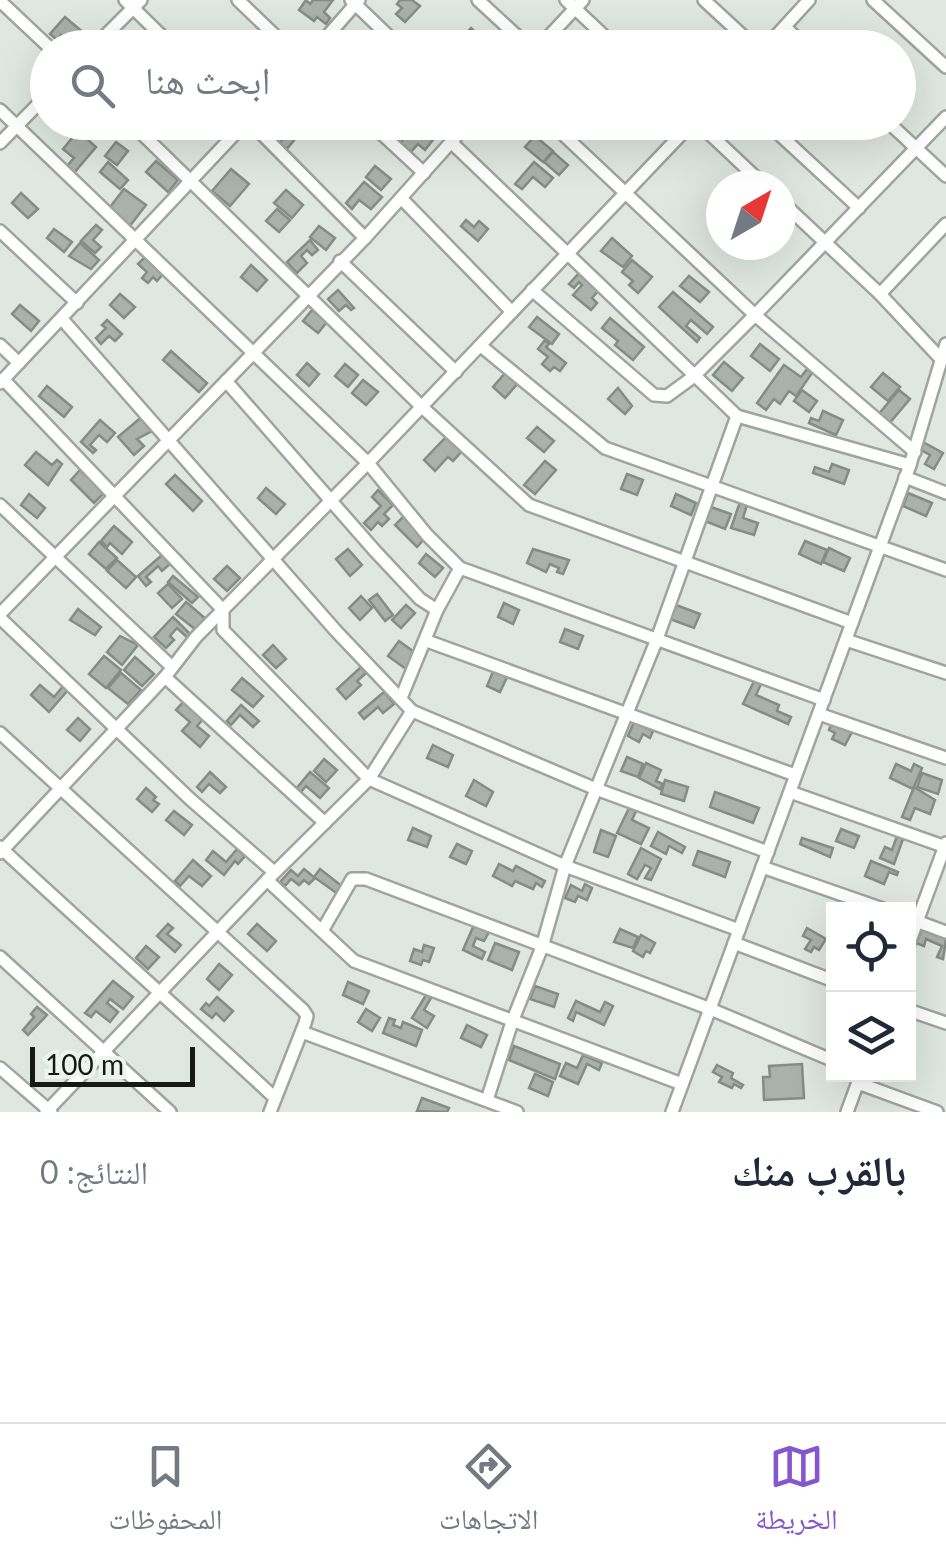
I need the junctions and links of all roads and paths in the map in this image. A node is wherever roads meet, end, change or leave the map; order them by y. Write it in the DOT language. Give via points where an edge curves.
graph roads {
  1 [pos="238,0"];
  2 [pos="478,0"];
  3 [pos="704,0"];
  4 [pos="809,0"];
  5 [pos="874,0"];
  6 [pos="0,1"];
  7 [pos="355,1"];
  8 [pos="133,3"];
  9 [pos="574,3"];
  10 [pos="785,27"];
  11 [pos="31,30"];
  12 [pos="109,30"];
  13 [pos="158,30"];
  14 [pos="269,30"];
  15 [pos="332,30"];
  16 [pos="383,30"];
  17 [pos="510,30"];
  18 [pos="552,30"];
  19 [pos="599,30"];
  20 [pos="736,30"];
  21 [pos="782,30"];
  22 [pos="788,30"];
  23 [pos="906,30"];
  24 [pos="916,39"];
  25 [pos="946,67"];
  26 [pos="0,110"];
  27 [pos="30,112"];
  28 [pos="946,117"];
  29 [pos="16,126"];
  30 [pos="30,140"];
  31 [pos="30,140"];
  32 [pos="149,140"];
  33 [pos="230,140"];
  34 [pos="266,140"];
  35 [pos="388,140"];
  36 [pos="569,140"];
  37 [pos="678,140"];
  38 [pos="715,140"];
  39 [pos="785,140"];
  40 [pos="907,140"];
  41 [pos="452,142"];
  42 [pos="0,143"];
  43 [pos="916,148"];
  44 [pos="748,170"];
  45 [pos="424,173"];
  46 [pos="946,176"];
  47 [pos="190,179"];
  48 [pos="625,194"];
  49 [pos="402,198"];
  50 [pos="859,208"];
  51 [pos="796,216"];
  52 [pos="946,224"];
  53 [pos="0,231"];
  54 [pos="364,238"];
  55 [pos="133,240"];
  56 [pos="825,242"];
  57 [pos="567,254"];
  58 [pos="340,262"];
  59 [pos="532,290"];
  60 [pos="880,294"];
  61 [pos="310,295"];
  62 [pos="77,303"];
  63 [pos="512,312"];
  64 [pos="755,315"];
  65 [pos="62,319"];
  66 [pos="946,344"];
  67 [pos="0,345"];
  68 [pos="481,346"];
  69 [pos="254,352"];
  70 [pos="940,358"];
  71 [pos="19,363"];
  72 [pos="456,372"];
  73 [pos="693,377"];
  74 [pos="2,381"];
  75 [pos="226,381"];
  76 [pos="421,406"];
  77 [pos="737,416"];
  78 [pos="166,440"];
  79 [pos="915,452"];
  80 [pos="368,464"];
  81 [pos="908,471"];
  82 [pos="712,488"];
  83 [pos="946,493"];
  84 [pos="112,497"];
  85 [pos="328,501"];
  86 [pos="0,505"];
  87 [pos="880,548"];
  88 [pos="56,557"];
  89 [pos="274,558"];
  90 [pos="684,564"];
  91 [pos="944,566"];
  92 [pos="460,568"];
  93 [pos="223,610"];
  94 [pos="437,610"];
  95 [pos="0,616"];
  96 [pos="852,624"];
  97 [pos="656,639"];
  98 [pos="846,640"];
  99 [pos="427,641"];
  100 [pos="168,672"];
  101 [pos="946,673"];
  102 [pos="401,698"];
  103 [pos="824,700"];
  104 [pos="412,711"];
  105 [pos="628,712"];
  106 [pos="818,714"];
  107 [pos="116,728"];
  108 [pos="0,733"];
  109 [pos="946,758"];
  110 [pos="795,774"];
  111 [pos="369,779"];
  112 [pos="60,788"];
  113 [pos="596,789"];
  114 [pos="790,792"];
  115 [pos="325,823"];
  116 [pos="946,846"];
  117 [pos="1,850"];
  118 [pos="768,852"];
  119 [pos="565,866"];
  120 [pos="762,867"];
  121 [pos="271,876"];
  122 [pos="860,902"];
  123 [pos="916,913"];
  124 [pos="916,921"];
  125 [pos="218,930"];
  126 [pos="322,931"];
  127 [pos="946,932"];
  128 [pos="736,936"];
  129 [pos="542,947"];
  130 [pos="0,957"];
  131 [pos="826,977"];
  132 [pos="162,992"];
  133 [pos="708,1008"];
  134 [pos="916,1013"];
  135 [pos="512,1022"];
  136 [pos="946,1023"];
  137 [pos="302,1032"];
  138 [pos="106,1050"];
  139 [pos="826,1058"];
  140 [pos="0,1068"];
  141 [pos="859,1082"];
  142 [pos="867,1082"];
  143 [pos="682,1084"];
  144 [pos="482,1099"];
  145 [pos="274,1108"];
  146 [pos="48,1111"];
  147 [pos="170,1112"];
  148 [pos="473,1112"];
  149 [pos="518,1112"];
  150 [pos="672,1112"];
  151 [pos="847,1112"];
  152 [pos="936,1112"];
  1 -- 14 [label="street"];
  2 -- 17 [label="street"];
  3 -- 20 [label="street"];
  4 -- 10 [label="street"];
  5 -- 23 [label="street"];
  6 -- 11 [label="street"];
  7 -- 15 [label="street"];
  7 -- 16 [label="street"];
  8 -- 12 [label="street"];
  8 -- 13 [label="street"];
  9 -- 18 [label="street"];
  9 -- 19 [label="street"];
  10 -- 21 [label="street"];
  10 -- 22 [label="street"];
  24 -- 25 [label="street"];
  26 -- 29 [label="street"];
  27 -- 29 [label="street"];
  28 -- 43 [label="street"];
  29 -- 30 [label="street"];
  29 -- 42 [label="street"];
  31 -- 55 [label="street"];
  32 -- 47 [label="street"];
  33 -- 47 [label="street"];
  34 -- 54 [label="street"];
  35 -- 45 [label="street"];
  36 -- 48 [label="street"];
  37 -- 48 [label="street"];
  38 -- 44 [label="street"];
  39 -- 50 [label="street"];
  40 -- 43 [label="street"];
  41 -- 45 [label="street"];
  41 -- 57 [label="street"];
  43 -- 46 [label="street"];
  43 -- 50 [label="street"];
  45 -- 49 [label="street"];
  47 -- 55 [label="street"];
  47 -- 61 [label="street"];
  48 -- 57 [label="street"];
  48 -- 64 [label="street"];
  49 -- 54 [label="street"];
  49 -- 63 [label="street"];
  50 -- 56 [label="street"];
  51 -- 56 [label="street"];
  52 -- 60 [label="street"];
  53 -- 62 [label="street"];
  54 -- 58 [label="street"];
  55 -- 62 [label="street"];
  55 -- 69 [label="street"];
  56 -- 60 [label="street"];
  56 -- 64 [label="street"];
  57 -- 59 [label="street"];
  57 -- 73 [label="street"];
  58 -- 61 [label="street"];
  58 -- 72 [label="street"];
  59 -- 63 [label="street"];
  59 -- 73 [label="street" via="654,395 667,396"];
  60 -- 70 [label="street"];
  61 -- 69 [label="street"];
  61 -- 76 [label="street"];
  62 -- 65 [label="street"];
  63 -- 68 [label="street"];
  64 -- 73 [label="street"];
  64 -- 79 [label="street"];
  65 -- 71 [label="street"];
  65 -- 78 [label="street"];
  66 -- 70 [label="street"];
  67 -- 71 [label="street"];
  68 -- 72 [label="street"];
  68 -- 82 [label="street" via="600,446"];
  69 -- 75 [label="street"];
  69 -- 80 [label="street"];
  70 -- 79 [label="street"];
  71 -- 74 [label="street"];
  72 -- 76 [label="street"];
  73 -- 77 [label="street"];
  74 -- 84 [label="street"];
  75 -- 78 [label="street"];
  75 -- 85 [label="street"];
  76 -- 80 [label="street"];
  76 -- 90 [label="street" via="529,505"];
  77 -- 81 [label="street"];
  77 -- 82 [label="street"];
  78 -- 84 [label="street"];
  78 -- 89 [label="street"];
  79 -- 81 [label="street"];
  80 -- 85 [label="street"];
  80 -- 92 [label="street"];
  81 -- 83 [label="street"];
  81 -- 87 [label="street"];
  82 -- 87 [label="street"];
  82 -- 90 [label="street"];
  84 -- 88 [label="street"];
  84 -- 93 [label="street"];
  85 -- 89 [label="street"];
  85 -- 94 [label="street"];
  86 -- 88 [label="street"];
  87 -- 91 [label="street"];
  87 -- 96 [label="street"];
  88 -- 95 [label="street"];
  88 -- 100 [label="street"];
  89 -- 93 [label="street"];
  89 -- 102 [label="street"];
  90 -- 96 [label="street"];
  90 -- 97 [label="street"];
  92 -- 94 [label="street"];
  92 -- 97 [label="street"];
  93 -- 100 [label="street"];
  93 -- 111 [label="street" via="223,630"];
  94 -- 99 [label="street"];
  95 -- 107 [label="street"];
  96 -- 98 [label="street"];
  97 -- 103 [label="street"];
  97 -- 105 [label="street"];
  98 -- 101 [label="street"];
  98 -- 103 [label="street"];
  99 -- 102 [label="street"];
  99 -- 105 [label="street"];
  100 -- 107 [label="street"];
  100 -- 115 [label="street"];
  102 -- 104 [label="street"];
  103 -- 106 [label="street"];
  104 -- 111 [label="street"];
  104 -- 113 [label="street"];
  105 -- 110 [label="street"];
  105 -- 113 [label="street"];
  106 -- 109 [label="street"];
  106 -- 110 [label="street"];
  107 -- 112 [label="street"];
  107 -- 121 [label="street"];
  108 -- 112 [label="street"];
  110 -- 114 [label="street"];
  111 -- 115 [label="street"];
  111 -- 119 [label="street"];
  112 -- 117 [label="street"];
  112 -- 125 [label="street"];
  113 -- 118 [label="street"];
  113 -- 119 [label="street"];
  114 -- 116 [label="street"];
  114 -- 118 [label="street"];
  115 -- 121 [label="street"];
  116 -- 123 [label="street"];
  117 -- 132 [label="street"];
  118 -- 120 [label="street"];
  119 -- 128 [label="street"];
  119 -- 129 [label="street"];
  120 -- 122 [label="street"];
  120 -- 128 [label="street"];
  121 -- 125 [label="street"];
  121 -- 126 [label="street"];
  124 -- 127 [label="street"];
  125 -- 132 [label="street"];
  125 -- 137 [label="street" via="303,1010"];
  126 -- 129 [label="street" via="352,880 363,879"];
  126 -- 135 [label="street" via="366,967"];
  128 -- 131 [label="street"];
  128 -- 133 [label="street"];
  129 -- 133 [label="street"];
  129 -- 135 [label="street"];
  130 -- 138 [label="street"];
  132 -- 138 [label="street"];
  132 -- 145 [label="street"];
  133 -- 139 [label="street"];
  133 -- 143 [label="street"];
  134 -- 136 [label="street"];
  135 -- 143 [label="street"];
  135 -- 144 [label="street"];
  137 -- 144 [label="street"];
  137 -- 145 [label="street"];
  138 -- 146 [label="street"];
  138 -- 147 [label="street"];
  140 -- 146 [label="street"];
  141 -- 151 [label="street"];
  142 -- 152 [label="street"];
  143 -- 150 [label="street"];
  144 -- 148 [label="street"];
  144 -- 149 [label="street"];
}
